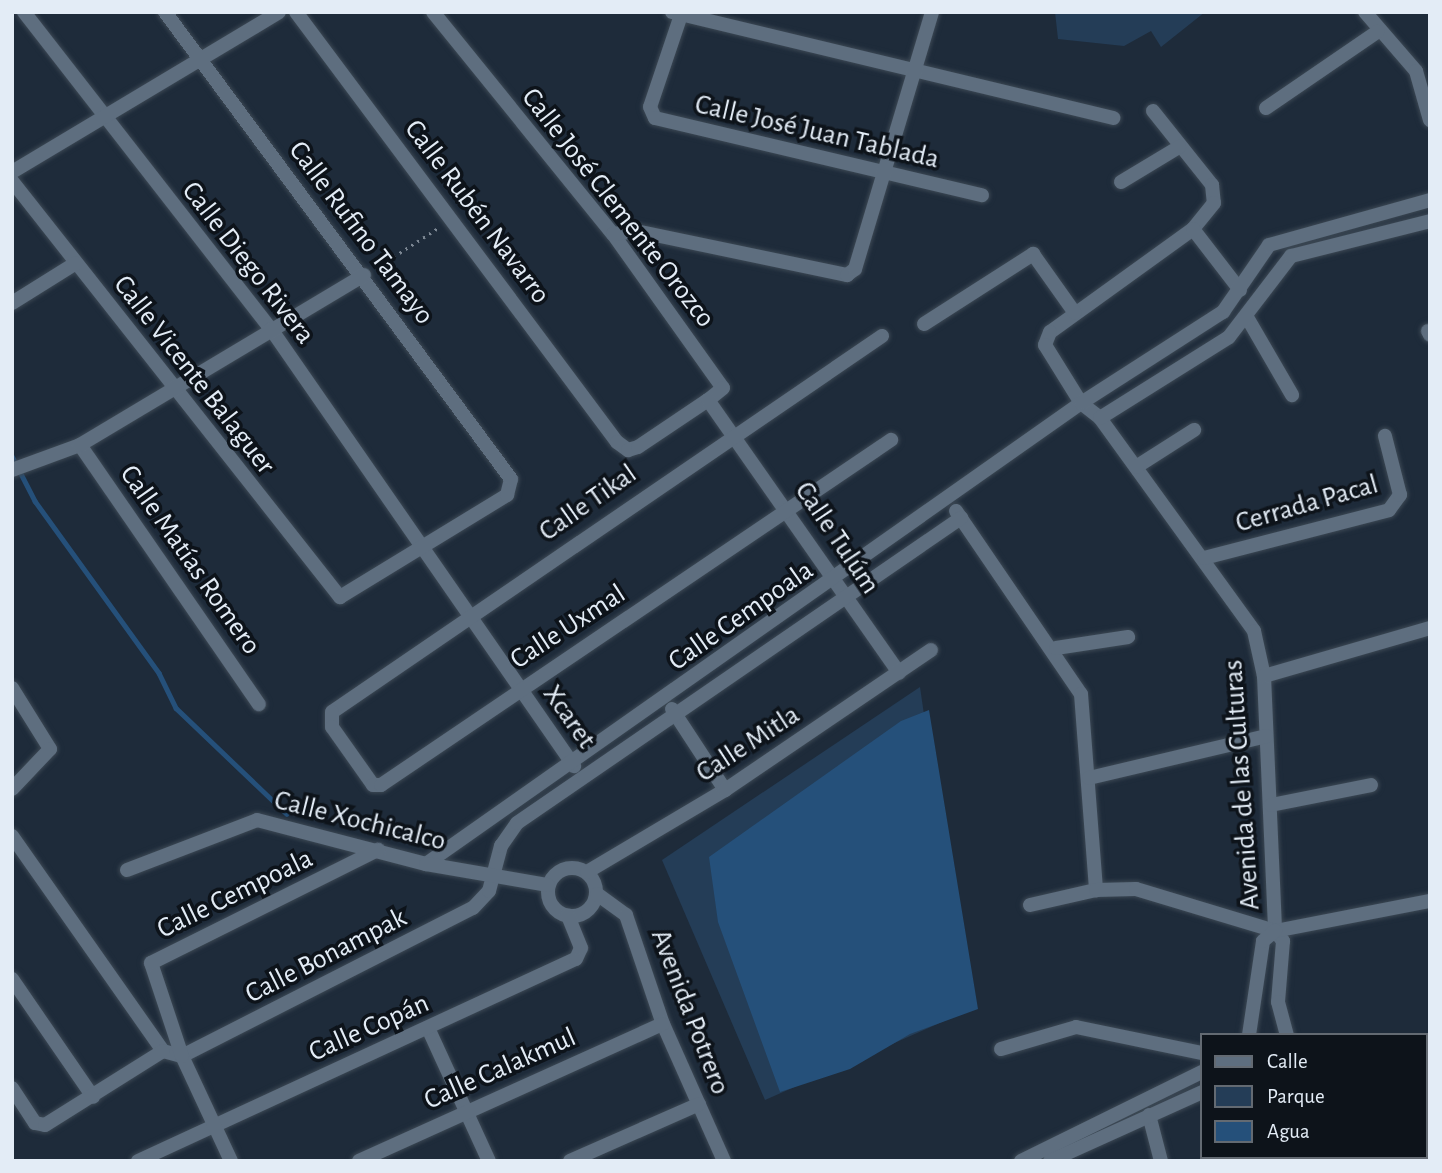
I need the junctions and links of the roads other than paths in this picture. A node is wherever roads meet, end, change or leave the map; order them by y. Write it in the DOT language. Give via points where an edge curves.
graph roads {
  1 [pos="24,12"];
  2 [pos="164,12"];
  3 [pos="279,12"];
  4 [pos="296,12"];
  5 [pos="433,12"];
  6 [pos="932,12"];
  7 [pos="1365,12"];
  8 [pos="679,13"];
  9 [pos="1377,32"];
  10 [pos="201,62"];
  11 [pos="917,75"];
  12 [pos="1266,108"];
  13 [pos="1153,111"];
  14 [pos="102,118"];
  15 [pos="1113,118"];
  16 [pos="1430,120"];
  17 [pos="1179,147"];
  18 [pos="12,172"];
  19 [pos="881,175"];
  20 [pos="12,181"];
  21 [pos="1121,182"];
  22 [pos="982,195"];
  23 [pos="1430,200"];
  24 [pos="1353,220"];
  25 [pos="1430,221"];
  26 [pos="1193,229"];
  27 [pos="613,234"];
  28 [pos="1360,239"];
  29 [pos="76,263"];
  30 [pos="364,275"];
  31 [pos="1240,290"];
  32 [pos="12,303"];
  33 [pos="1075,313"];
  34 [pos="1248,318"];
  35 [pos="923,324"];
  36 [pos="271,330"];
  37 [pos="882,336"];
  38 [pos="1174,344"];
  39 [pos="1187,363"];
  40 [pos="173,390"];
  41 [pos="1292,395"];
  42 [pos="708,400"];
  43 [pos="1081,403"];
  44 [pos="1100,418"];
  45 [pos="1194,430"];
  46 [pos="734,432"];
  47 [pos="1385,436"];
  48 [pos="891,440"];
  49 [pos="80,445"];
  50 [pos="1136,467"];
  51 [pos="12,470"];
  52 [pos="947,500"];
  53 [pos="789,510"];
  54 [pos="961,518"];
  55 [pos="425,550"];
  56 [pos="1204,558"];
  57 [pos="835,579"];
  58 [pos="848,597"];
  59 [pos="471,614"];
  60 [pos="1430,628"];
  61 [pos="1129,637"];
  62 [pos="1056,648"];
  63 [pos="931,650"];
  64 [pos="899,673"];
  65 [pos="1264,676"];
  66 [pos="12,688"];
  67 [pos="519,688"];
  68 [pos="665,699"];
  69 [pos="259,704"];
  70 [pos="677,715"];
  71 [pos="1266,736"];
  72 [pos="570,760"];
  73 [pos="581,778"];
  74 [pos="1089,778"];
  75 [pos="1371,785"];
  76 [pos="376,787"];
  77 [pos="12,789"];
  78 [pos="725,790"];
  79 [pos="1271,805"];
  80 [pos="12,836"];
  81 [pos="378,850"];
  82 [pos="426,864"];
  83 [pos="127,870"];
  84 [pos="587,872"];
  85 [pos="493,875"];
  86 [pos="548,885"];
  87 [pos="1096,890"];
  88 [pos="597,894"];
  89 [pos="1430,901"];
  90 [pos="1030,905"];
  91 [pos="568,916"];
  92 [pos="1275,931"];
  93 [pos="12,979"];
  94 [pos="663,1024"];
  95 [pos="428,1028"];
  96 [pos="1249,1033"];
  97 [pos="1287,1033"];
  98 [pos="1001,1049"];
  99 [pos="163,1051"];
  100 [pos="1200,1053"];
  101 [pos="182,1056"];
  102 [pos="1200,1073"];
  103 [pos="12,1088"];
  104 [pos="1200,1093"];
  105 [pos="93,1097"];
  106 [pos="699,1104"];
  107 [pos="467,1110"];
  108 [pos="1149,1115"];
  109 [pos="213,1125"];
  110 [pos="1066,1157"];
  111 [pos="138,1161"];
  112 [pos="231,1161"];
  113 [pos="359,1161"];
  114 [pos="489,1161"];
  115 [pos="570,1161"];
  116 [pos="724,1161"];
  117 [pos="1021,1161"];
  118 [pos="1050,1161"];
  119 [pos="1161,1161"];
  1 -- 14 [label="street, Calle Diego Rivera"];
  2 -- 10 [label="street, Calle Rufino Tamayo"];
  3 -- 10 [label="street"];
  4 -- 42 [label="street, Calle Rubén Navarro" via="617,442 628,450 638,447"];
  5 -- 27 [label="street, Calle José Clemente Orozco"];
  6 -- 11 [label="street"];
  7 -- 9 [label="street"];
  8 -- 11 [label="street"];
  8 -- 19 [label="street, Calle José Juan Tablada" via="650,107 654,118"];
  9 -- 12 [label="street"];
  9 -- 16 [label="street" via="1416,71"];
  10 -- 14 [label="street"];
  10 -- 30 [label="street, Calle Rufino Tamayo"];
  11 -- 15 [label="street"];
  11 -- 19 [label="street"];
  13 -- 17 [label="street"];
  14 -- 18 [label="street"];
  14 -- 36 [label="street, Calle Diego Rivera"];
  17 -- 21 [label="street"];
  17 -- 26 [label="street" via="1215,193"];
  19 -- 22 [label="street, Calle José Juan Tablada"];
  19 -- 27 [label="street" via="855,269 847,275 636,231"];
  20 -- 29 [label="street, Calle Vicente Balaguer"];
  23 -- 24 [label="street, Calle Cempoala"];
  24 -- 28 [label="street"];
  24 -- 31 [label="street, Calle Cempoala" via="1269,246"];
  25 -- 28 [label="street"];
  26 -- 31 [label="street"];
  26 -- 33 [label="street"];
  27 -- 42 [label="street, Calle José Clemente Orozco" via="723,388"];
  28 -- 34 [label="street" via="1291,256 1276,269"];
  29 -- 32 [label="street"];
  29 -- 40 [label="street, Calle Vicente Balaguer"];
  30 -- 36 [label="street"];
  30 -- 55 [label="street, Calle Rufino Tamayo" via="512,488"];
  31 -- 38 [label="street, Calle Cempoala" via="1223,312"];
  33 -- 35 [label="street" via="1033,254"];
  33 -- 43 [label="street, Avenida de las Culturas" via="1045,337 1045,345"];
  34 -- 39 [label="street"];
  34 -- 41 [label="street"];
  36 -- 40 [label="street"];
  36 -- 55 [label="street, Calle Diego Rivera"];
  37 -- 46 [label="street, Calle Tikal"];
  38 -- 39 [label="street"];
  38 -- 43 [label="street, Calle Cempoala"];
  39 -- 44 [label="street"];
  40 -- 49 [label="street"];
  40 -- 55 [label="street, Calle Vicente Balaguer" via="340,597"];
  42 -- 46 [label="street"];
  43 -- 44 [label="street, Avenida de las Culturas"];
  43 -- 52 [label="street, Calle Cempoala"];
  44 -- 50 [label="street, Avenida de las Culturas"];
  45 -- 50 [label="street"];
  46 -- 53 [label="street, Calle Tulúm"];
  46 -- 59 [label="street, Calle Tikal"];
  47 -- 56 [label="street, Cerrada Pacal" via="1400,495 1389,510"];
  48 -- 53 [label="street, Calle Uxmal"];
  49 -- 51 [label="street"];
  49 -- 69 [label="street, Calle Matías Romero"];
  50 -- 56 [label="street, Avenida de las Culturas"];
  52 -- 54 [label="street"];
  52 -- 57 [label="street, Calle Cempoala"];
  53 -- 57 [label="street, Calle Tulúm"];
  53 -- 67 [label="street, Calle Uxmal"];
  54 -- 58 [label="street, Calle Cempoala"];
  54 -- 62 [label="street"];
  55 -- 59 [label="street, Calle Diego Rivera"];
  56 -- 65 [label="street, Avenida de las Culturas" via="1247,616"];
  57 -- 58 [label="street, Calle Tulúm"];
  57 -- 68 [label="street, Calle Cempoala"];
  58 -- 64 [label="street, Calle Tulúm"];
  58 -- 70 [label="street, Calle Cempoala"];
  59 -- 67 [label="street, Xcaret"];
  59 -- 76 [label="street, Calle Tikal" via="330,719"];
  60 -- 65 [label="street"];
  61 -- 62 [label="street"];
  62 -- 74 [label="street" via="1084,704"];
  63 -- 64 [label="street, Calle Mitla"];
  64 -- 78 [label="street, Calle Mitla"];
  65 -- 71 [label="street, Avenida de las Culturas"];
  66 -- 77 [label="street" via="50,748"];
  67 -- 72 [label="street, Xcaret"];
  67 -- 76 [label="street, Calle Uxmal"];
  68 -- 70 [label="street"];
  68 -- 72 [label="street, Calle Cempoala"];
  70 -- 73 [label="street, Calle Cempoala"];
  70 -- 78 [label="street"];
  71 -- 74 [label="street"];
  71 -- 79 [label="street, Avenida de las Culturas"];
  72 -- 73 [label="street, Xcaret"];
  72 -- 82 [label="street, Calle Cempoala"];
  73 -- 85 [label="street, Calle Cempoala" via="511,828"];
  74 -- 87 [label="street"];
  75 -- 79 [label="street"];
  78 -- 84 [label="street, Calle Mitla"];
  79 -- 92 [label="street, Avenida de las Culturas"];
  80 -- 99 [label="street"];
  81 -- 82 [label="street, Calle Xochicalco"];
  81 -- 83 [label="street, Calle Xochicalco" via="245,820"];
  81 -- 101 [label="street, Calle Cempoala" via="151,963"];
  82 -- 85 [label="street, Calle Xochicalco"];
  84 -- 86 [label="street" via="564,869"];
  84 -- 88 [label="street"];
  85 -- 86 [label="street, Calle Xochicalco"];
  85 -- 101 [label="street, Calle Bonampak" via="489,891 462,915"];
  86 -- 91 [label="street" via="550,903"];
  87 -- 90 [label="street"];
  87 -- 92 [label="street" via="1153,891"];
  88 -- 91 [label="street" via="589,909"];
  88 -- 94 [label="street, Avenida Potrero" via="626,915"];
  89 -- 92 [label="street"];
  91 -- 95 [label="street, Calle Copán" via="579,958"];
  92 -- 96 [label="street" via="1264,941"];
  92 -- 97 [label="street, Avenida de las Culturas" via="1283,941 1277,992"];
  93 -- 105 [label="street"];
  94 -- 106 [label="street, Avenida Potrero"];
  94 -- 107 [label="street, Calle Calakmul"];
  95 -- 107 [label="street"];
  95 -- 109 [label="street, Calle Copán"];
  98 -- 100 [label="street" via="1076,1027"];
  99 -- 101 [label="street"];
  99 -- 105 [label="street"];
  101 -- 109 [label="street"];
  102 -- 117 [label="street"];
  103 -- 105 [label="street" via="41,1126"];
  104 -- 108 [label="street"];
  106 -- 115 [label="street"];
  106 -- 116 [label="street, Avenida Potrero"];
  107 -- 113 [label="street, Calle Calakmul"];
  107 -- 114 [label="street"];
  108 -- 110 [label="street"];
  108 -- 119 [label="street"];
  109 -- 111 [label="street, Calle Copán"];
  109 -- 112 [label="street"];
  110 -- 118 [label="street"];
}
